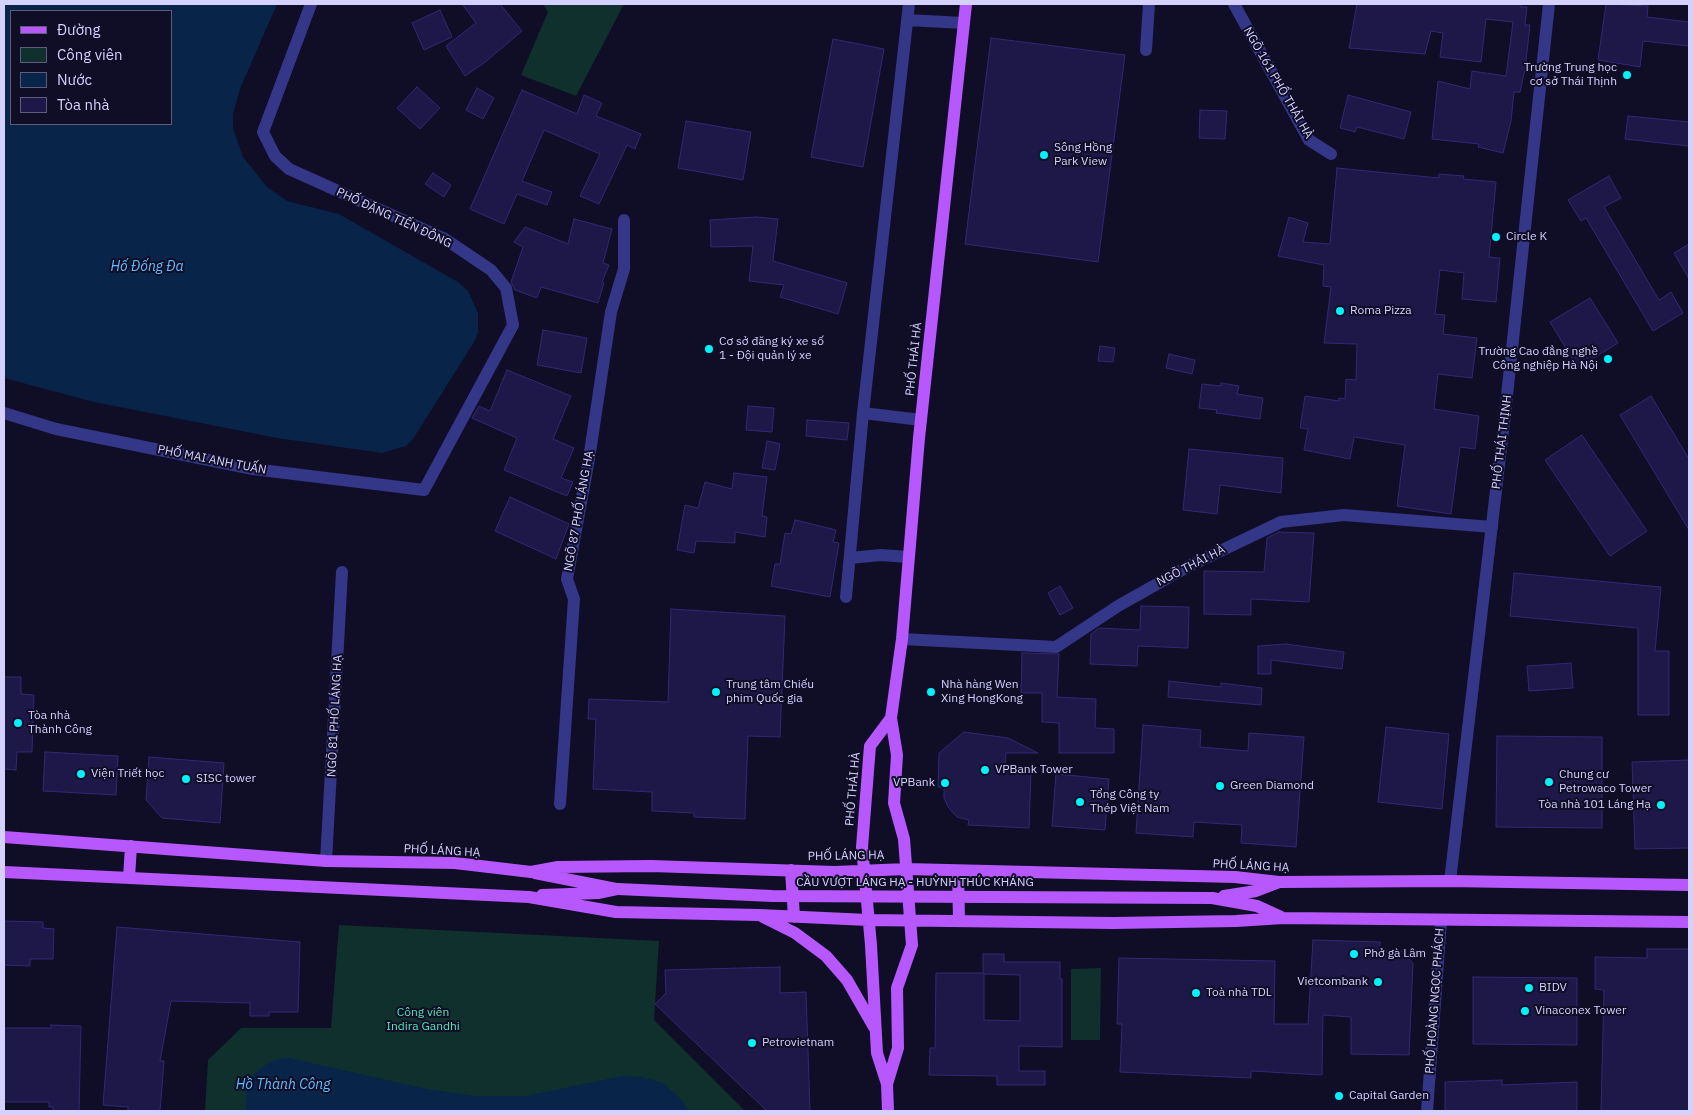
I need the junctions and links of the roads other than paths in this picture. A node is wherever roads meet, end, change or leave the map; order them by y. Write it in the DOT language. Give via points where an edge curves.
graph roads {
  1 [pos="311,4"];
  2 [pos="909,4"];
  3 [pos="966,4"];
  4 [pos="1149,4"];
  5 [pos="1234,4"];
  6 [pos="1549,4"];
  7 [pos="907,20"];
  8 [pos="964,22"];
  9 [pos="1146,50"];
  10 [pos="1331,154"];
  11 [pos="624,220"];
  12 [pos="4,413"];
  13 [pos="863,413"];
  14 [pos="921,420"];
  15 [pos="424,490"];
  16 [pos="1492,527"];
  17 [pos="908,557"];
  18 [pos="850,558"];
  19 [pos="342,572"];
  20 [pos="846,597"];
  21 [pos="902,640"];
  22 [pos="891,718"];
  23 [pos="560,804"];
  24 [pos="4,837"];
  25 [pos="132,846"];
  26 [pos="326,861"];
  27 [pos="906,869"];
  28 [pos="791,870"];
  29 [pos="863,870"];
  30 [pos="958,870"];
  31 [pos="4,872"];
  32 [pos="531,872"];
  33 [pos="129,878"];
  34 [pos="1450,881"];
  35 [pos="1279,882"];
  36 [pos="1689,885"];
  37 [pos="618,889"];
  38 [pos="529,897"];
  39 [pos="1212,898"];
  40 [pos="759,915"];
  41 [pos="794,917"];
  42 [pos="1283,918"];
  43 [pos="868,920"];
  44 [pos="910,920"];
  45 [pos="959,920"];
  46 [pos="1441,921"];
  47 [pos="1689,922"];
  48 [pos="876,1029"];
  49 [pos="887,1084"];
  50 [pos="888,1111"];
  51 [pos="1427,1111"];
  1 -- 15 [label="street, PHỐ ĐẶNG TIẾN ĐÔNG" via="263,132 275,156 289,169 445,239 491,270 506,288 512,325"];
  2 -- 7 [label="street"];
  3 -- 8 [label="main road, PHỐ THÁI HÀ"];
  4 -- 9 [label="street"];
  5 -- 10 [label="street, NGÕ 161 PHỐ THÁI HÀ" via="1309,140"];
  6 -- 16 [label="street, PHỐ THÁI THỊNH"];
  7 -- 8 [label="street"];
  7 -- 13 [label="street"];
  8 -- 14 [label="main road, PHỐ THÁI HÀ"];
  11 -- 23 [label="street, NGÕ 87 PHỐ LÁNG HẠ" via="624,269 611,312 567,579 574,599"];
  12 -- 15 [label="street, PHỐ MAI ANH TUẤN" via="56,429 253,469"];
  13 -- 14 [label="street"];
  13 -- 18 [label="street"];
  14 -- 17 [label="main road, PHỐ THÁI HÀ"];
  16 -- 21 [label="street, NGÕ THÁI HÀ" via="1344,515 1281,522 1188,566 1118,606 1056,647"];
  16 -- 34 [label="street, PHỐ THÁI THỊNH"];
  17 -- 18 [label="street" via="881,554"];
  17 -- 21 [label="main road, PHỐ THÁI HÀ"];
  18 -- 20 [label="street"];
  19 -- 26 [label="street, NGÕ 81 PHỐ LÁNG HẠ"];
  21 -- 22 [label="main road, PHỐ THÁI HÀ"];
  22 -- 27 [label="main road, PHỐ THÁI HÀ" via="897,755 894,803 904,839"];
  22 -- 29 [label="main road, PHỐ THÁI HÀ" via="870,746"];
  24 -- 25 [label="main road, PHỐ LÁNG HẠ"];
  25 -- 26 [label="main road, PHỐ LÁNG HẠ"];
  25 -- 33 [label="main road"];
  26 -- 32 [label="main road, PHỐ LÁNG HẠ" via="454,863"];
  27 -- 29 [label="main road, PHỐ LÁNG HẠ"];
  27 -- 30 [label="main road, PHỐ LÁNG HẠ"];
  27 -- 44 [label="main road, PHỐ THÁI HÀ"];
  28 -- 29 [label="main road, PHỐ LÁNG HẠ"];
  28 -- 32 [label="main road, PHỐ LÁNG HẠ" via="652,866 558,867"];
  28 -- 41 [label="main road"];
  29 -- 43 [label="main road, PHỐ THÁI HÀ"];
  30 -- 35 [label="main road, PHỐ LÁNG HẠ"];
  30 -- 45 [label="main road"];
  31 -- 33 [label="main road"];
  32 -- 37 [label="main road, CẦU VƯỢT LÁNG HẠ - HUỲNH THÚC KHÁNG"];
  33 -- 38 [label="main road"];
  34 -- 35 [label="main road, PHỐ LÁNG HẠ"];
  34 -- 36 [label="main road, PHỐ LÁNG HẠ"];
  35 -- 39 [label="main road, CẦU VƯỢT LÁNG HẠ - HUỲNH THÚC KHÁNG" via="1256,891"];
  37 -- 38 [label="main road, CẦU VƯỢT LÁNG HẠ - HUỲNH THÚC KHÁNG"];
  37 -- 39 [label="main road, CẦU VƯỢT LÁNG HẠ - HUỲNH THÚC KHÁNG, bridge" via="772,896"];
  38 -- 40 [label="main road" via="616,912"];
  39 -- 42 [label="main road, CẦU VƯỢT LÁNG HẠ - HUỲNH THÚC KHÁNG" via="1257,906"];
  40 -- 41 [label="main road"];
  40 -- 48 [label="main road" via="795,933 826,956 847,980"];
  41 -- 43 [label="main road"];
  42 -- 45 [label="main road" via="1114,923"];
  42 -- 46 [label="main road"];
  43 -- 44 [label="main road"];
  43 -- 48 [label="main road, PHỐ THÁI HÀ"];
  44 -- 45 [label="main road"];
  44 -- 49 [label="main road, PHỐ THÁI HÀ" via="912,944 897,988 898,1048"];
  46 -- 47 [label="main road"];
  46 -- 51 [label="street, PHỐ HOÀNG NGỌC PHÁCH"];
  48 -- 49 [label="main road, PHỐ THÁI HÀ" via="877,1053"];
  49 -- 50 [label="main road"];
}
